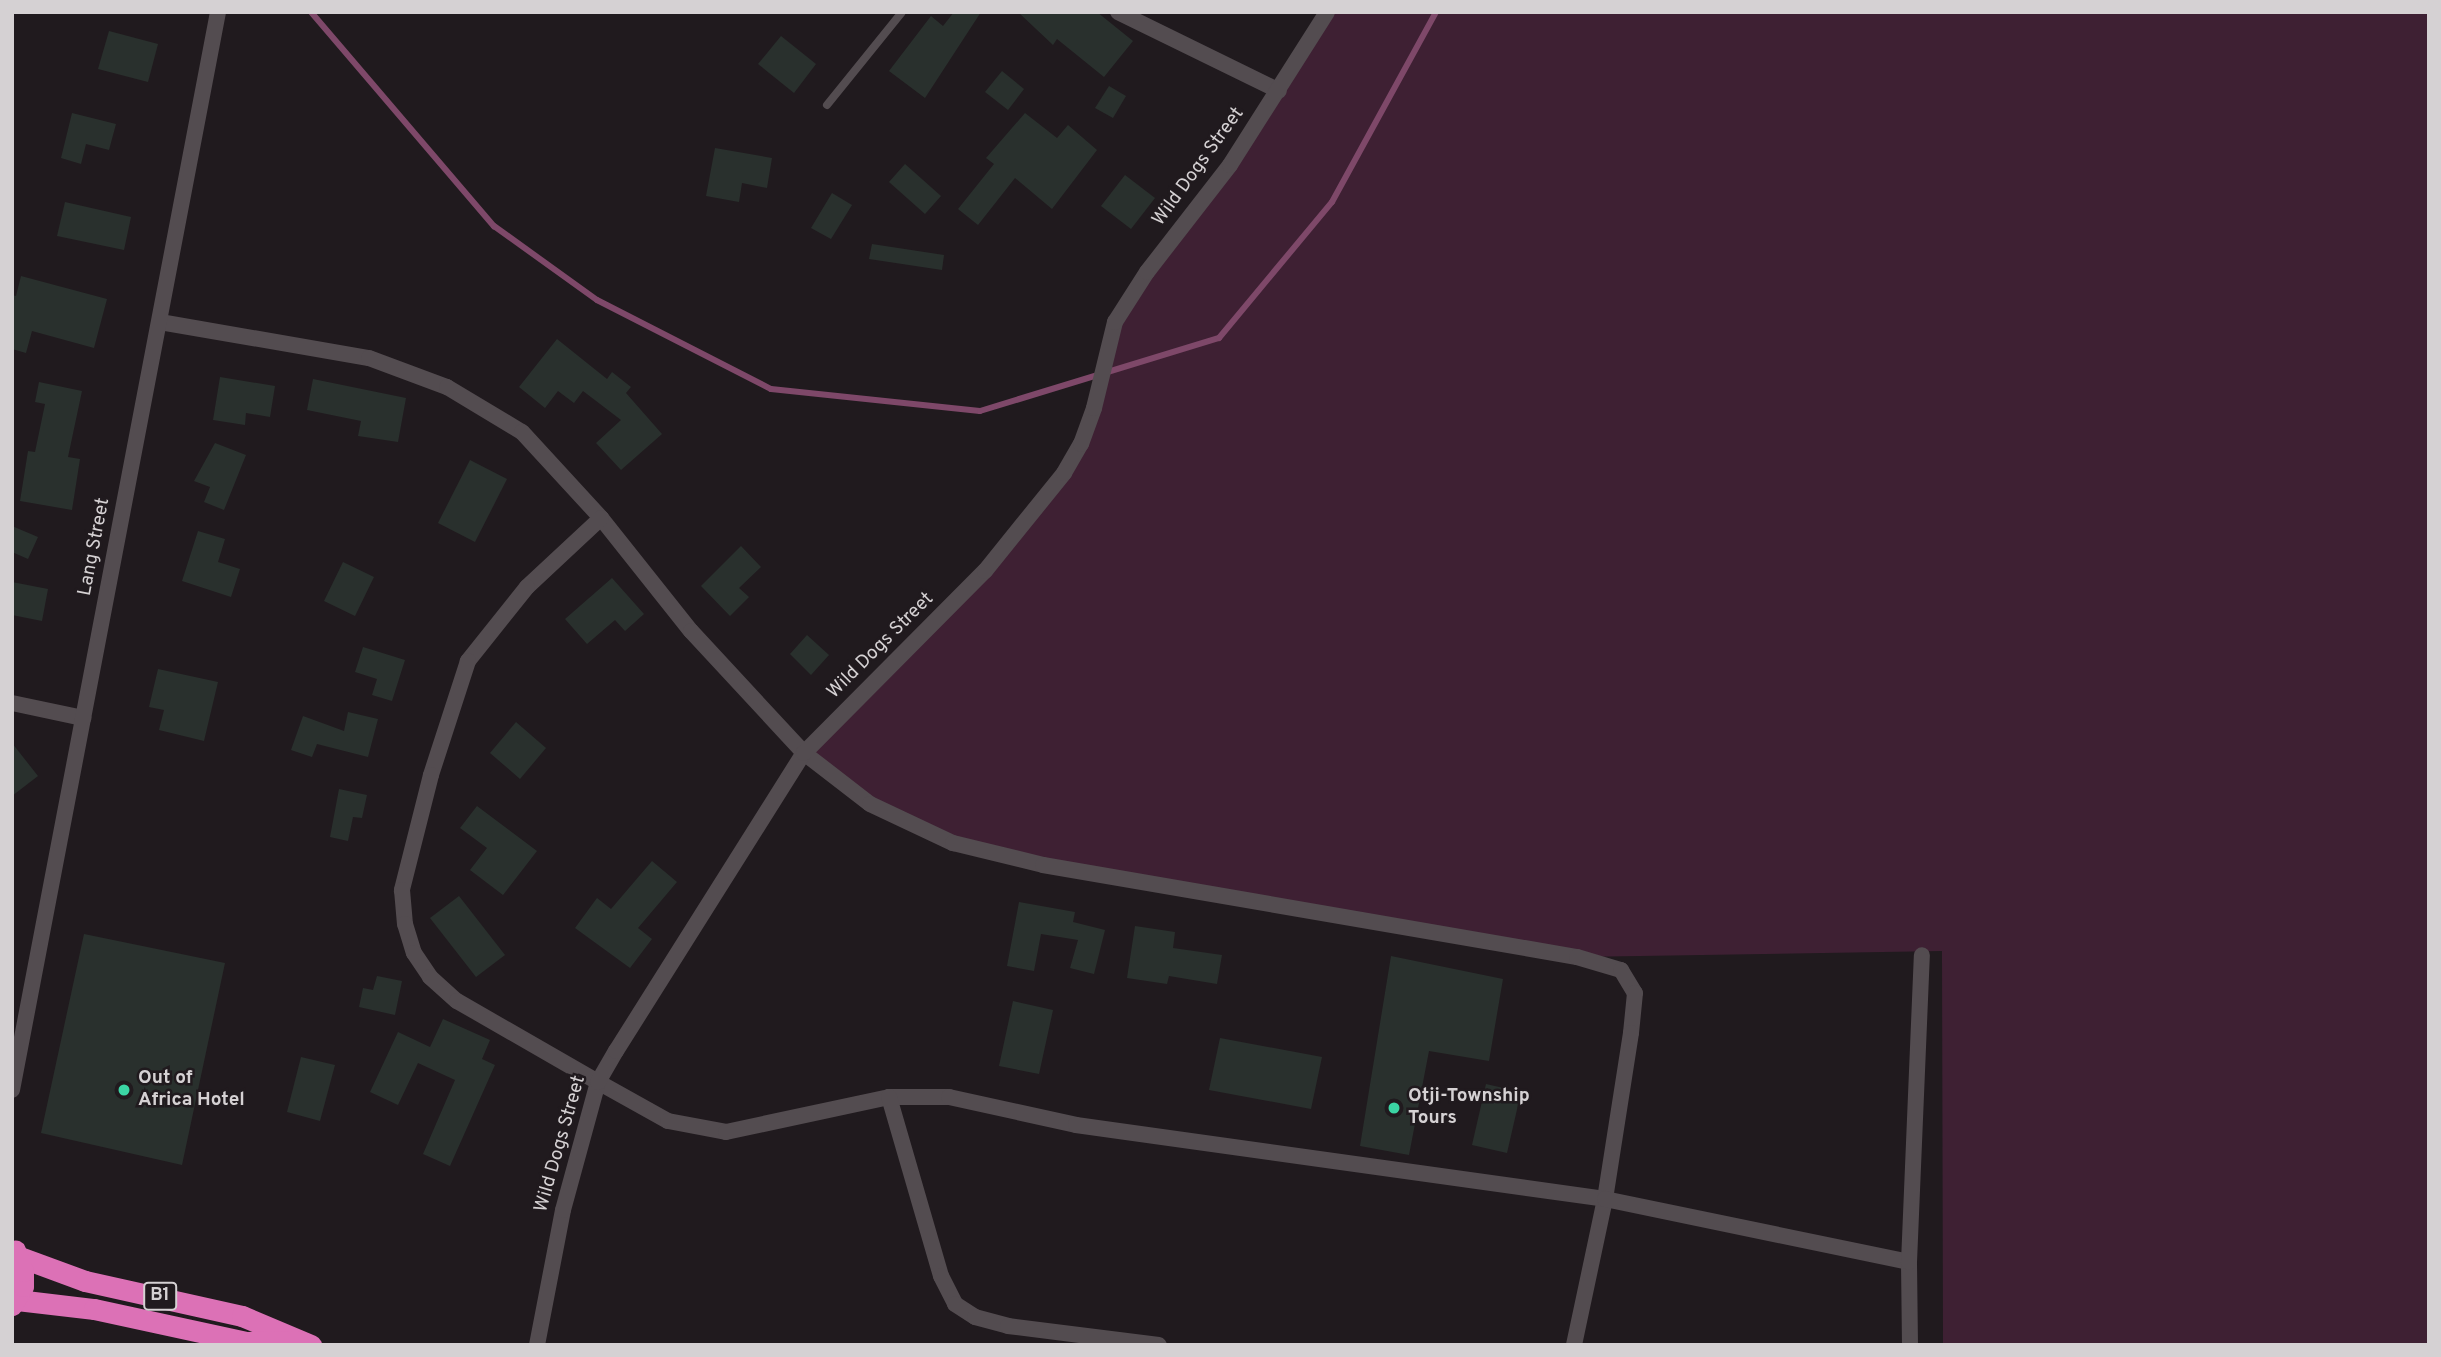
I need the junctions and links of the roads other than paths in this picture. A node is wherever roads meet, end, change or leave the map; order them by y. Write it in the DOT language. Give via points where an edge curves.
graph roads {
  1 [pos="218,12"];
  2 [pos="902,12"];
  3 [pos="1118,12"];
  4 [pos="1327,12"];
  5 [pos="1279,91"];
  6 [pos="827,106"];
  7 [pos="160,322"];
  8 [pos="601,518"];
  9 [pos="12,703"];
  10 [pos="83,718"];
  11 [pos="804,753"];
  12 [pos="1922,955"];
  13 [pos="598,1082"];
  14 [pos="12,1090"];
  15 [pos="889,1097"];
  16 [pos="1605,1199"];
  17 [pos="16,1251"];
  18 [pos="1909,1262"];
  19 [pos="15,1303"];
  20 [pos="304,1343"];
  21 [pos="537,1345"];
  22 [pos="1159,1345"];
  23 [pos="1574,1345"];
  24 [pos="1910,1345"];
  1 -- 7 [label="street, Lang Street"];
  2 -- 6 [label="lane"];
  3 -- 5 [label="street"];
  4 -- 5 [label="street, Wild Dogs Street"];
  5 -- 11 [label="street, Wild Dogs Street" via="1115,322 1094,408 1064,473 985,571"];
  7 -- 8 [label="street" via="369,358 447,387 522,432"];
  7 -- 10 [label="street, Lang Street"];
  8 -- 11 [label="street" via="691,631"];
  8 -- 13 [label="street" via="527,587 468,661 431,775 402,890 414,953 430,977 457,1001"];
  9 -- 10 [label="street"];
  10 -- 14 [label="street, Lang Street"];
  11 -- 13 [label="street, Wild Dogs Street"];
  11 -- 16 [label="street" via="870,804 953,843 1043,865 1577,957 1621,970 1635,993"];
  12 -- 18 [label="street"];
  13 -- 15 [label="street" via="668,1121 726,1132"];
  13 -- 21 [label="street, Wild Dogs Street" via="563,1210"];
  15 -- 16 [label="street" via="949,1097 1076,1125"];
  15 -- 22 [label="street" via="941,1276 955,1304 975,1317 1008,1326"];
  16 -- 18 [label="street"];
  16 -- 23 [label="street"];
  17 -- 19 [label="highway, B1" via="23,1286"];
  17 -- 20 [label="highway, B1" via="85,1281 242,1316"];
  18 -- 24 [label="street"];
  19 -- 20 [label="highway, B1" via="94,1309 247,1342"];
}
